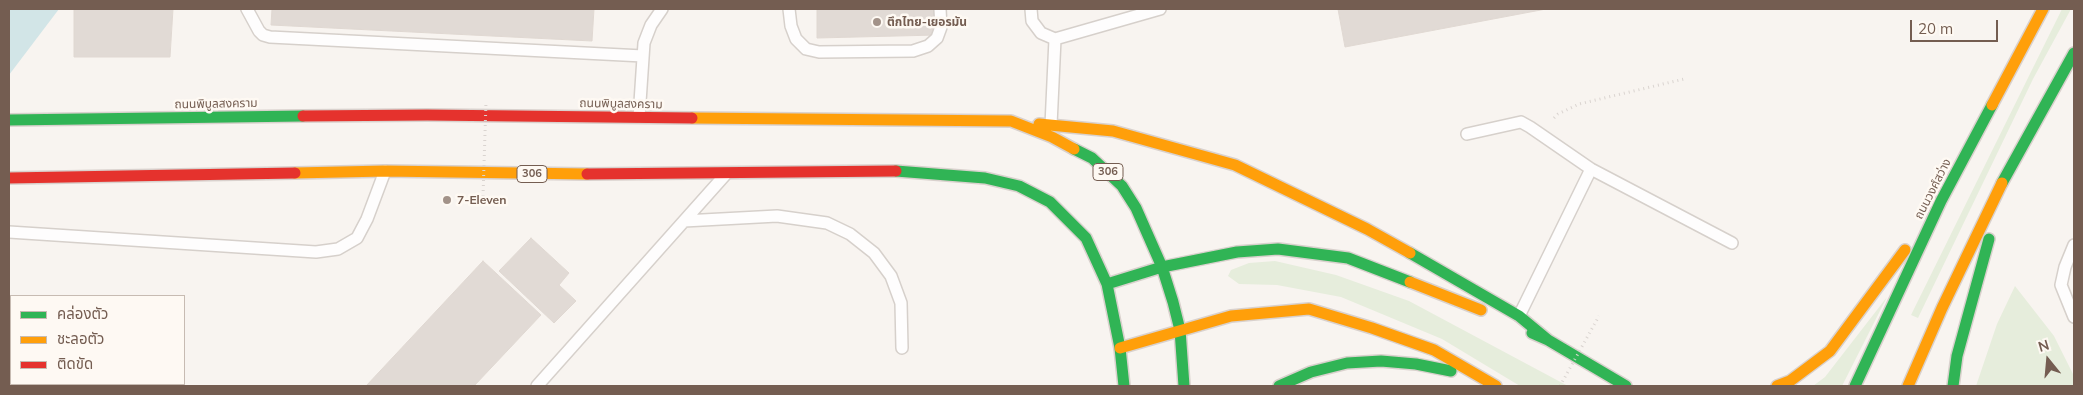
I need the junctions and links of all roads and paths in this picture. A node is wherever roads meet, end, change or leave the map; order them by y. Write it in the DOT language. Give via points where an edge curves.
graph roads {
  1 [pos="247,9"];
  2 [pos="662,9"];
  3 [pos="790,9"];
  4 [pos="940,9"];
  5 [pos="1030,9"];
  6 [pos="1160,9"];
  7 [pos="2043,9"];
  8 [pos="1054,39"];
  9 [pos="2074,53"];
  10 [pos="643,56"];
  11 [pos="2070,69"];
  12 [pos="1684,79"];
  13 [pos="486,102"];
  14 [pos="639,118"];
  15 [pos="11,120"];
  16 [pos="1011,121"];
  17 [pos="1052,125"];
  18 [pos="1540,133"];
  19 [pos="1467,134"];
  20 [pos="1591,169"];
  21 [pos="385,171"];
  22 [pos="726,173"];
  23 [pos="2006,175"];
  24 [pos="9,178"];
  25 [pos="483,196"];
  26 [pos="1942,201"];
  27 [pos="684,221"];
  28 [pos="9,232"];
  29 [pos="1732,243"];
  30 [pos="2074,244"];
  31 [pos="1162,267"];
  32 [pos="1107,284"];
  33 [pos="1519,316"];
  34 [pos="1599,316"];
  35 [pos="2074,318"];
  36 [pos="1180,330"];
  37 [pos="1548,340"];
  38 [pos="902,348"];
  39 [pos="1120,348"];
  40 [pos="536,386"];
  41 [pos="1124,386"];
  42 [pos="1184,386"];
  43 [pos="1279,386"];
  44 [pos="1489,386"];
  45 [pos="1496,386"];
  46 [pos="1560,386"];
  47 [pos="1626,386"];
  48 [pos="1777,386"];
  49 [pos="1855,386"];
  50 [pos="1908,386"];
  51 [pos="1953,386"];
  1 -- 10 [label="lane" via="259,31 270,37"];
  2 -- 10 [label="lane" via="650,24"];
  3 -- 4 [label="lane" via="796,39 806,49 818,52 913,51 928,46 937,38 941,26"];
  5 -- 8 [label="lane" via="1032,21 1042,33"];
  6 -- 8 [label="lane"];
  7 -- 26 [label="main road, ถนนวงศ์สว่าง"];
  8 -- 17 [label="lane"];
  9 -- 11 [label="main road"];
  10 -- 14 [label="lane"];
  11 -- 23 [label="main road"];
  12 -- 18 [label="path" via="1579,104 1558,114"];
  13 -- 25 [label="path, bridge"];
  14 -- 15 [label="main road, ถนนพิบูลสงคราม / 306" via="427,115"];
  14 -- 16 [label="main road, ถนนพิบูลสงคราม / 306"];
  16 -- 17 [label="main road"];
  16 -- 31 [label="main road, ถนนพิบูลสงคราม / 306" via="1092,158 1122,186 1136,208"];
  17 -- 33 [label="main road" via="1113,131 1235,165 1367,229"];
  18 -- 19 [label="lane" via="1521,122"];
  18 -- 20 [label="lane"];
  20 -- 29 [label="lane"];
  20 -- 33 [label="lane"];
  21 -- 22 [label="main road, 306"];
  21 -- 24 [label="main road, 306"];
  21 -- 28 [label="lane" via="357,238 338,249 316,252"];
  22 -- 27 [label="lane"];
  22 -- 32 [label="main road, 306" via="896,171 985,178 1019,186 1050,202 1086,238"];
  23 -- 50 [label="main road"];
  23 -- 51 [label="main road"];
  26 -- 48 [label="main road" via="1830,351 1790,381"];
  26 -- 49 [label="main road, ถนนวงศ์สว่าง"];
  27 -- 38 [label="lane" via="776,216 827,223 850,234 874,253 891,276 901,303"];
  27 -- 40 [label="lane"];
  30 -- 35 [label="lane" via="2061,285"];
  31 -- 32 [label="main road"];
  31 -- 36 [label="main road, ถนนพิบูลสงคราม"];
  31 -- 37 [label="main road" via="1237,252 1278,249 1348,258"];
  32 -- 39 [label="main road"];
  33 -- 37 [label="main road"];
  34 -- 46 [label="path, bridge"];
  36 -- 39 [label="main road"];
  36 -- 42 [label="main road, ถนนพิบูลสงคราม"];
  36 -- 45 [label="main road" via="1231,316 1309,309 1434,350"];
  37 -- 47 [label="main road"];
  39 -- 41 [label="main road"];
  43 -- 44 [label="main road" via="1311,372 1381,361 1446,369"];
}
